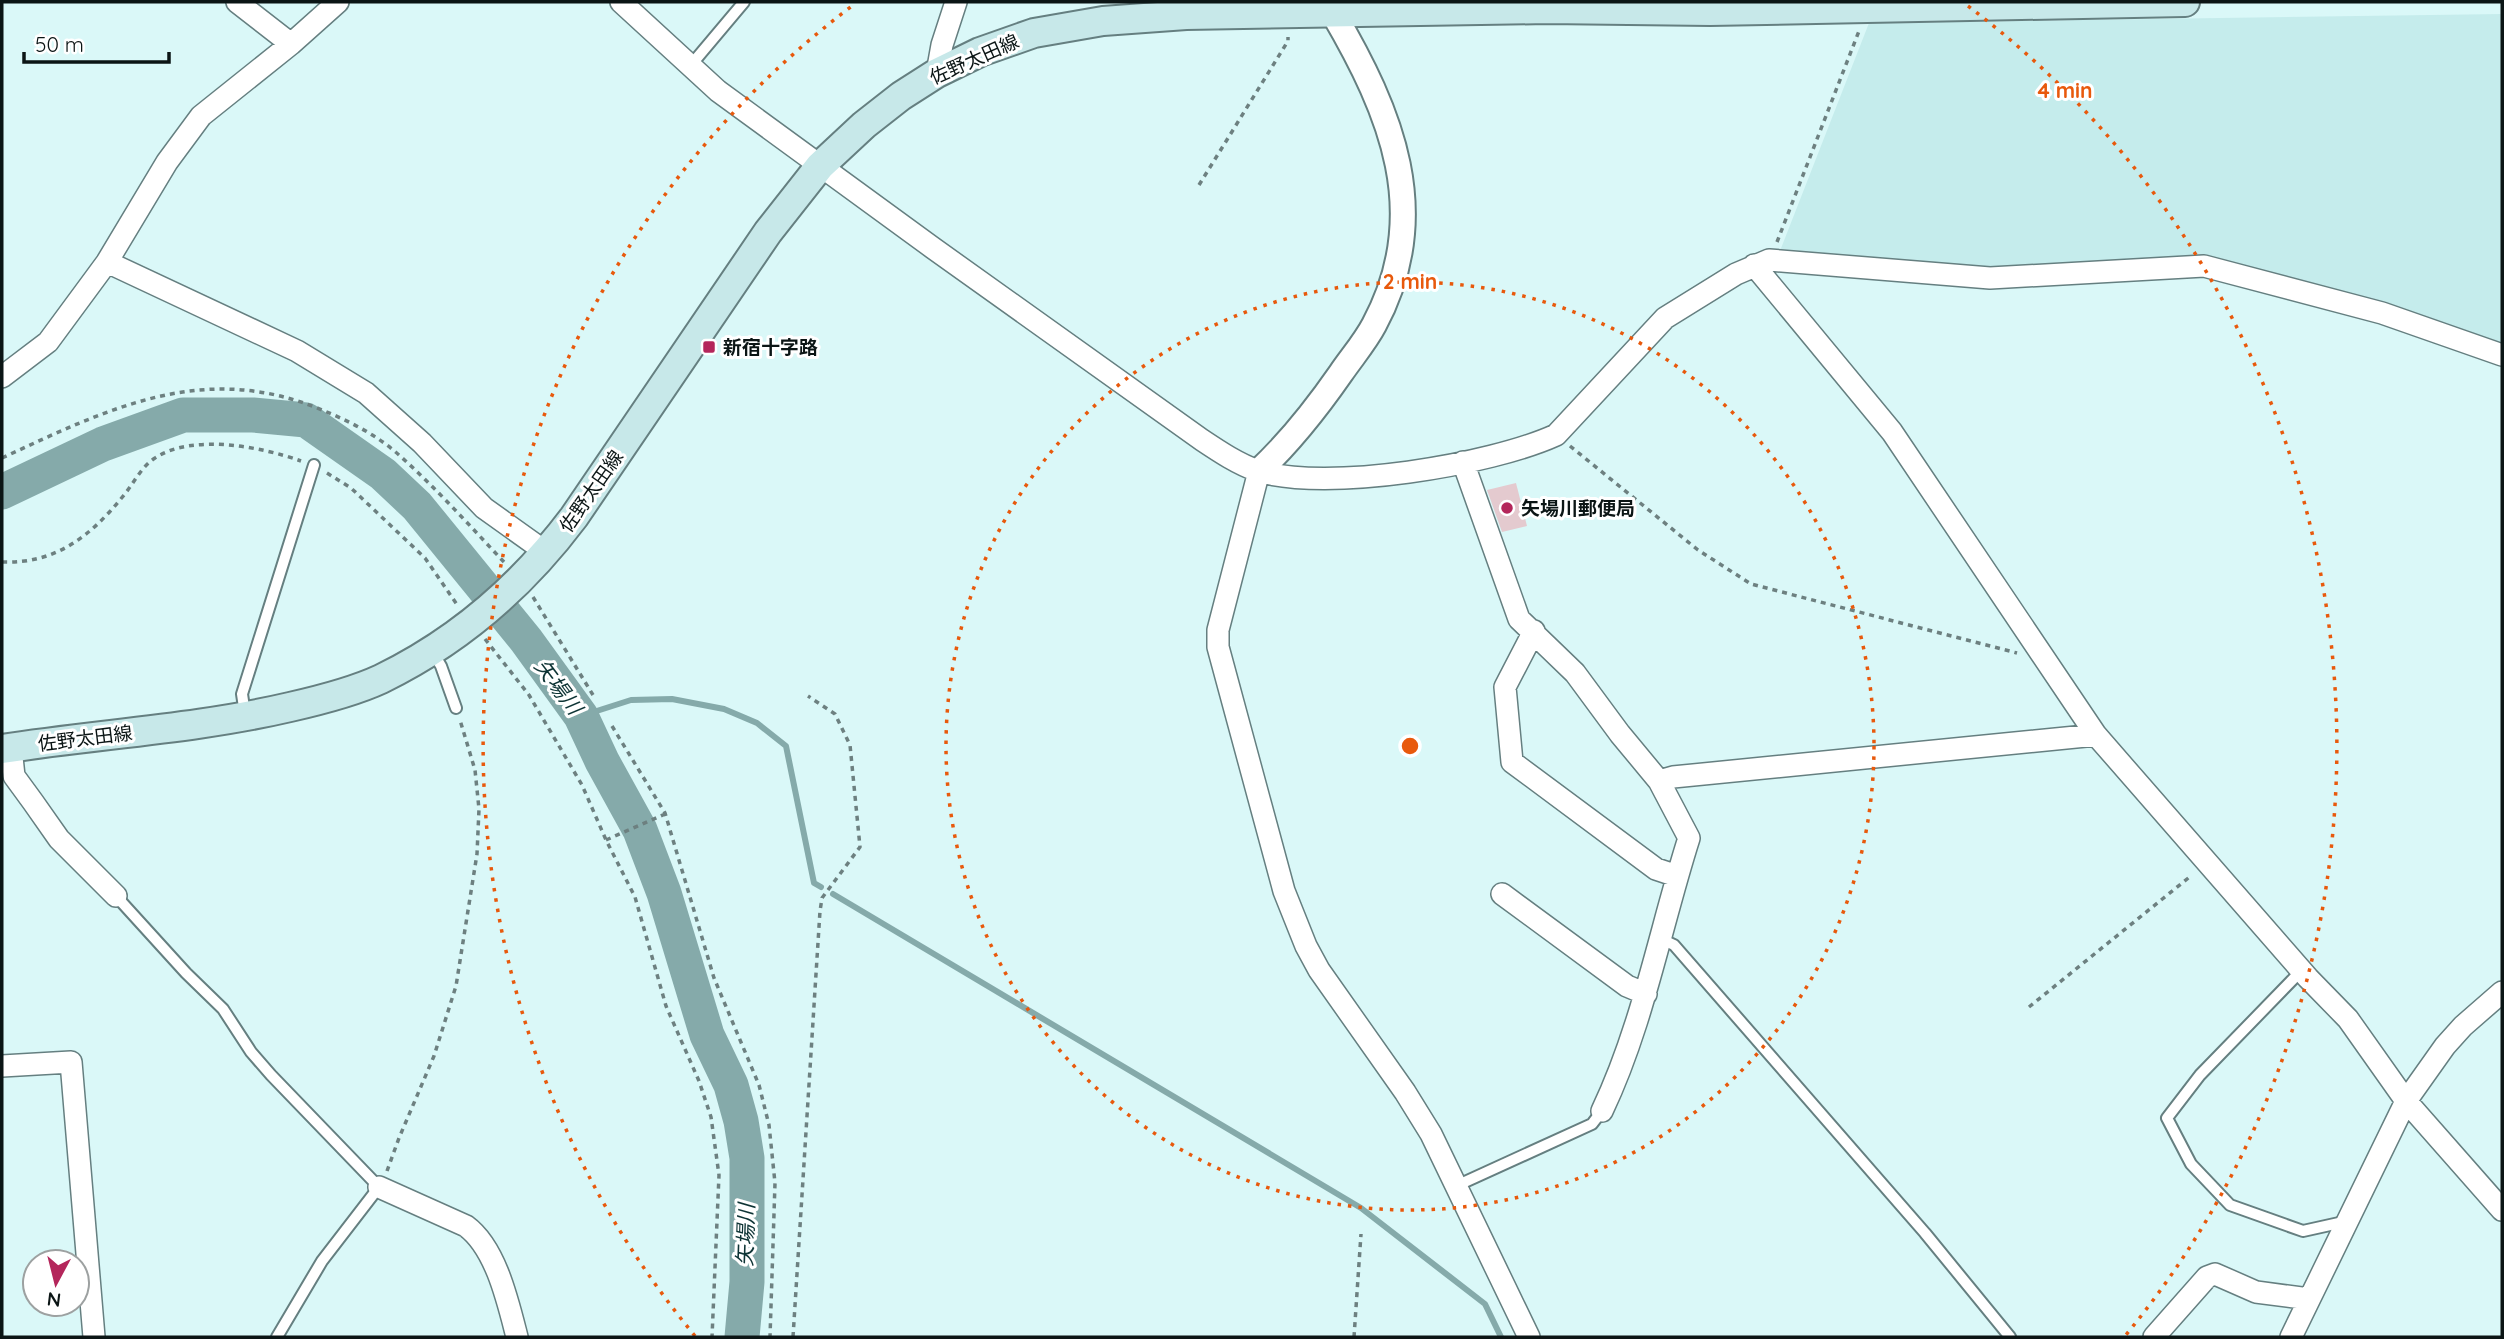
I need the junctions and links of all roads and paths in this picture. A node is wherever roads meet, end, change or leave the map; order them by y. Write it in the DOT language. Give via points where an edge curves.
graph roads {
  1 [pos="237,2"];
  2 [pos="338,2"];
  3 [pos="621,2"];
  4 [pos="744,2"];
  5 [pos="956,2"];
  6 [pos="2185,2"];
  7 [pos="1546,5"];
  8 [pos="1869,7"];
  9 [pos="1329,8"];
  10 [pos="1285,13"];
  11 [pos="291,44"];
  12 [pos="691,65"];
  13 [pos="937,73"];
  14 [pos="820,166"];
  15 [pos="1199,185"];
  16 [pos="107,262"];
  17 [pos="1762,263"];
  18 [pos="2502,355"];
  19 [pos="2,377"];
  20 [pos="1556,435"];
  21 [pos="2,458"];
  22 [pos="1463,462"];
  23 [pos="314,465"];
  24 [pos="1259,471"];
  25 [pos="547,553"];
  26 [pos="2,562"];
  27 [pos="518,583"];
  28 [pos="474,622"];
  29 [pos="1534,632"];
  30 [pos="2032,641"];
  31 [pos="432,651"];
  32 [pos="593,695"];
  33 [pos="808,696"];
  34 [pos="456,708"];
  35 [pos="246,717"];
  36 [pos="612,726"];
  37 [pos="2096,735"];
  38 [pos="6,748"];
  39 [pos="1659,781"];
  40 [pos="663,815"];
  41 [pos="606,840"];
  42 [pos="2207,863"];
  43 [pos="1677,876"];
  44 [pos="1502,894"];
  45 [pos="116,896"];
  46 [pos="1661,939"];
  47 [pos="2301,971"];
  48 [pos="2502,992"];
  49 [pos="1646,994"];
  50 [pos="2029,1007"];
  51 [pos="2,1066"];
  52 [pos="2406,1101"];
  53 [pos="1602,1111"];
  54 [pos="1456,1186"];
  55 [pos="379,1187"];
  56 [pos="2502,1210"];
  57 [pos="2350,1220"];
  58 [pos="1361,1234"];
  59 [pos="2309,1299"];
  60 [pos="94,1337"];
  61 [pos="277,1337"];
  62 [pos="517,1337"];
  63 [pos="712,1337"];
  64 [pos="771,1337"];
  65 [pos="793,1337"];
  66 [pos="1354,1337"];
  67 [pos="1529,1337"];
  68 [pos="2010,1337"];
  69 [pos="2154,1337"];
  70 [pos="2291,1337"];
  1 -- 11 [label="street"];
  2 -- 11 [label="street"];
  3 -- 12 [label="street"];
  4 -- 12 [label="lane"];
  5 -- 13 [label="street"];
  6 -- 8 [label="main road, 佐野太田線"];
  7 -- 8 [label="main road, 佐野太田線" via="1710,11"];
  7 -- 9 [label="main road, 佐野太田線"];
  8 -- 17 [label="path"];
  9 -- 10 [label="main road, 佐野太田線"];
  9 -- 24 [label="street" via="1358,58 1394,144 1402,190 1399,256 1374,325 1310,418"];
  10 -- 13 [label="main road, 佐野太田線" via="1102,21 1034,33"];
  10 -- 15 [label="path" via="1288,41"];
  11 -- 16 [label="street" via="201,116 167,162"];
  12 -- 14 [label="street"];
  13 -- 14 [label="main road, 佐野太田線" via="901,96"];
  14 -- 24 [label="street" via="1202,440"];
  14 -- 25 [label="main road, 佐野太田線" via="768,232"];
  16 -- 19 [label="street" via="48,342"];
  16 -- 25 [label="street" via="297,351 366,393 484,508"];
  17 -- 18 [label="street" via="1990,278 2204,266 2382,313"];
  17 -- 20 [label="street" via="1665,318"];
  17 -- 30 [label="street" via="1892,432"];
  20 -- 22 [label="street"];
  20 -- 30 [label="path" via="1698,550 1751,584 2015,654"];
  21 -- 27 [label="path" via="96,414 164,395 234,388 299,400 367,432 398,454 472,528"];
  22 -- 24 [label="street" via="1331,479"];
  22 -- 29 [label="street" via="1519,619"];
  23 -- 26 [label="path" via="237,445 178,449 155,458 112,510 68,547 39,559"];
  23 -- 28 [label="path" via="351,488 425,558"];
  23 -- 35 [label="lane" via="242,695"];
  24 -- 54 [label="street" via="1218,630 1218,647 1268,837 1312,958 1405,1092"];
  25 -- 27 [label="main road, 佐野太田線"];
  27 -- 28 [label="main road, 佐野太田線"];
  27 -- 32 [label="path"];
  28 -- 31 [label="main road, 佐野太田線"];
  28 -- 41 [label="path" via="547,722"];
  29 -- 39 [label="street" via="1575,673"];
  29 -- 43 [label="street" via="1505,687 1512,762 1656,869"];
  30 -- 37 [label="street"];
  31 -- 34 [label="lane"];
  31 -- 35 [label="main road, 佐野太田線" via="380,679 336,695"];
  33 -- 65 [label="path" via="835,714 850,745 860,847 822,898 820,911"];
  34 -- 55 [label="path" via="475,770 479,809 477,854 456,986 434,1056"];
  35 -- 38 [label="main road, 佐野太田線"];
  36 -- 40 [label="path"];
  37 -- 39 [label="street"];
  37 -- 42 [label="street"];
  38 -- 45 [label="street" via="15,776 59,839"];
  39 -- 43 [label="street" via="1689,838"];
  40 -- 41 [label="path"];
  40 -- 64 [label="path" via="714,978 759,1085 769,1125 775,1183"];
  41 -- 63 [label="path" via="635,897 666,1006 711,1117 719,1175"];
  42 -- 47 [label="street"];
  42 -- 50 [label="path"];
  43 -- 46 [label="street"];
  44 -- 49 [label="street" via="1627,986"];
  45 -- 55 [label="lane" via="223,1009 271,1075"];
  46 -- 49 [label="street"];
  46 -- 68 [label="lane" via="1674,945"];
  47 -- 52 [label="street" via="2348,1019"];
  47 -- 57 [label="lane" via="2200,1075 2167,1118 2190,1164 2230,1205 2303,1231"];
  48 -- 52 [label="street" via="2445,1046"];
  49 -- 53 [label="street"];
  51 -- 60 [label="street" via="71,1062"];
  52 -- 56 [label="street"];
  52 -- 57 [label="street"];
  53 -- 54 [label="lane" via="1592,1124"];
  54 -- 67 [label="street"];
  55 -- 61 [label="lane" via="323,1262"];
  55 -- 62 [label="street" via="474,1232 492,1260"];
  57 -- 59 [label="street"];
  58 -- 66 [label="path"];
  59 -- 69 [label="street" via="2256,1292 2215,1274 2207,1276"];
  59 -- 70 [label="street"];
}
